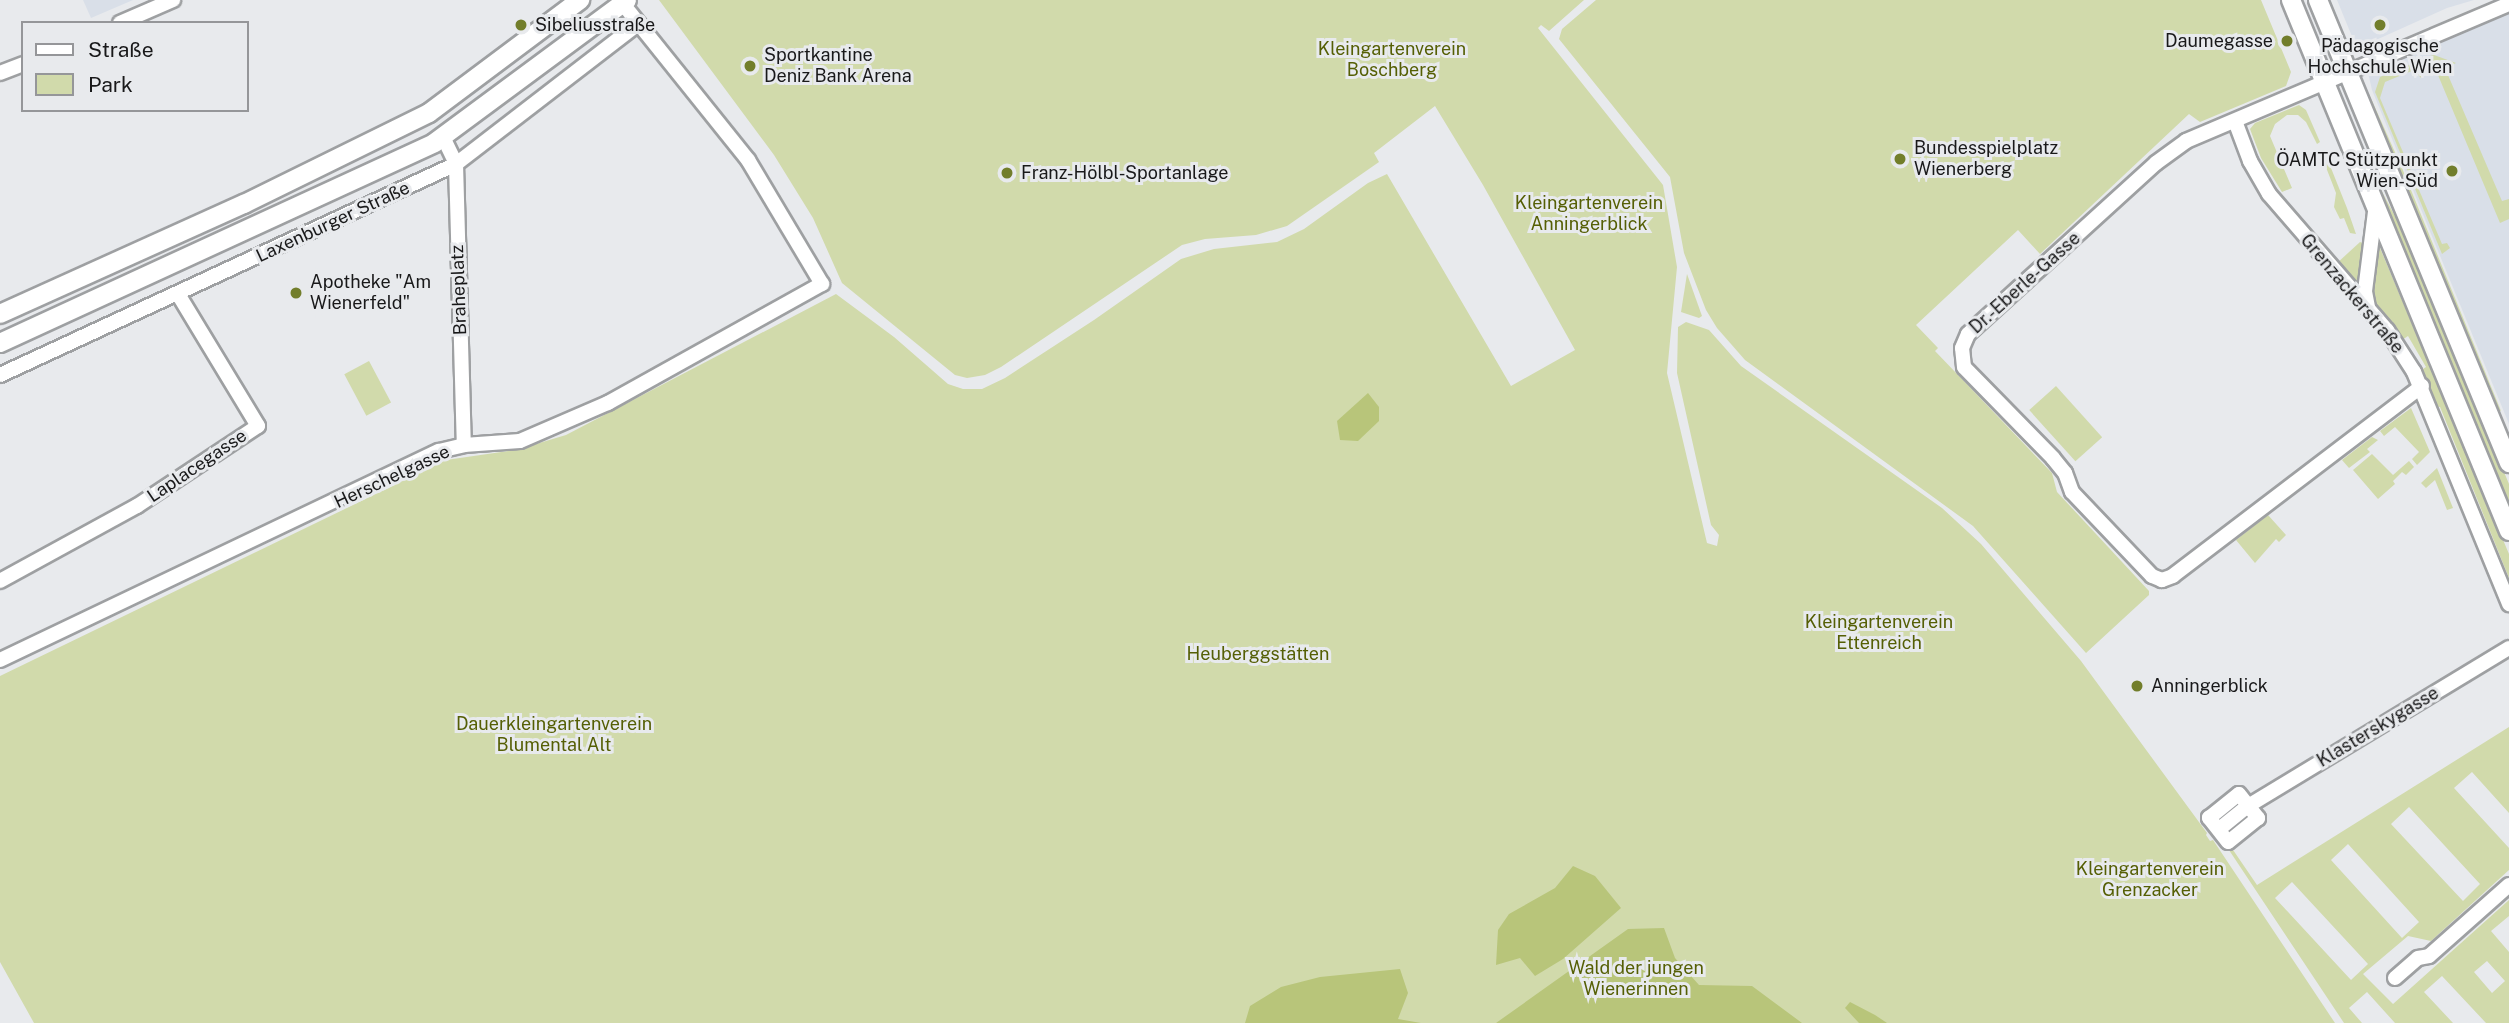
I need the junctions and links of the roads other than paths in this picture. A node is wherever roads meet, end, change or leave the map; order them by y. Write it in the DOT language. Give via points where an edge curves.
graph roads {
  1 [pos="173,0"];
  2 [pos="580,0"];
  3 [pos="2291,0"];
  4 [pos="2318,0"];
  5 [pos="623,1"];
  6 [pos="2509,5"];
  7 [pos="125,21"];
  8 [pos="638,24"];
  9 [pos="21,65"];
  10 [pos="2348,71"];
  11 [pos="0,73"];
  12 [pos="2323,81"];
  13 [pos="2235,121"];
  14 [pos="443,138"];
  15 [pos="456,164"];
  16 [pos="2375,212"];
  17 [pos="178,293"];
  18 [pos="2368,307"];
  19 [pos="0,314"];
  20 [pos="0,343"];
  21 [pos="0,375"];
  22 [pos="2422,386"];
  23 [pos="464,445"];
  24 [pos="2509,463"];
  25 [pos="2509,531"];
  26 [pos="0,581"];
  27 [pos="2509,604"];
  28 [pos="2509,648"];
  29 [pos="0,660"];
  30 [pos="2223,825"];
  31 [pos="2509,885"];
  32 [pos="2395,978"];
  1 -- 7 [label="street"];
  2 -- 19 [label="main road" via="429,113 244,204"];
  3 -- 12 [label="main road, Grenzackerstraße"];
  4 -- 10 [label="main road"];
  5 -- 8 [label="street"];
  5 -- 14 [label="main road, Laxenburger Straße"];
  6 -- 10 [label="street"];
  8 -- 15 [label="street, Laxenburger Straße"];
  8 -- 23 [label="street, Herschelgasse" via="748,160 822,284 608,403 520,441"];
  9 -- 11 [label="street"];
  10 -- 12 [label="street"];
  10 -- 24 [label="main road"];
  12 -- 13 [label="street"];
  12 -- 16 [label="main road, Grenzackerstraße"];
  13 -- 18 [label="street, Grenzackerstraße" via="2269,194"];
  13 -- 22 [label="street, Dr.-Eberle-Gasse" via="2186,141 2110,205 1968,334 1962,348 1964,367 2053,458 2072,492 2152,576 2162,580"];
  14 -- 15 [label="street, Braheplatz"];
  14 -- 20 [label="main road, Laxenburger Straße"];
  15 -- 17 [label="street, Laxenburger Straße"];
  15 -- 23 [label="street, Braheplatz"];
  16 -- 18 [label="street" via="2365,291"];
  16 -- 25 [label="main road, Grenzackerstraße"];
  17 -- 21 [label="street, Laxenburger Straße"];
  17 -- 26 [label="street, Laplacegasse" via="258,426 126,513"];
  18 -- 22 [label="street, Grenzackerstraße"];
  22 -- 27 [label="street, Grenzackerstraße"];
  23 -- 29 [label="street, Herschelgasse" via="439,451"];
  28 -- 30 [label="street, Klasterskygasse"];
  31 -- 32 [label="street" via="2429,956 2418,958"];
}
